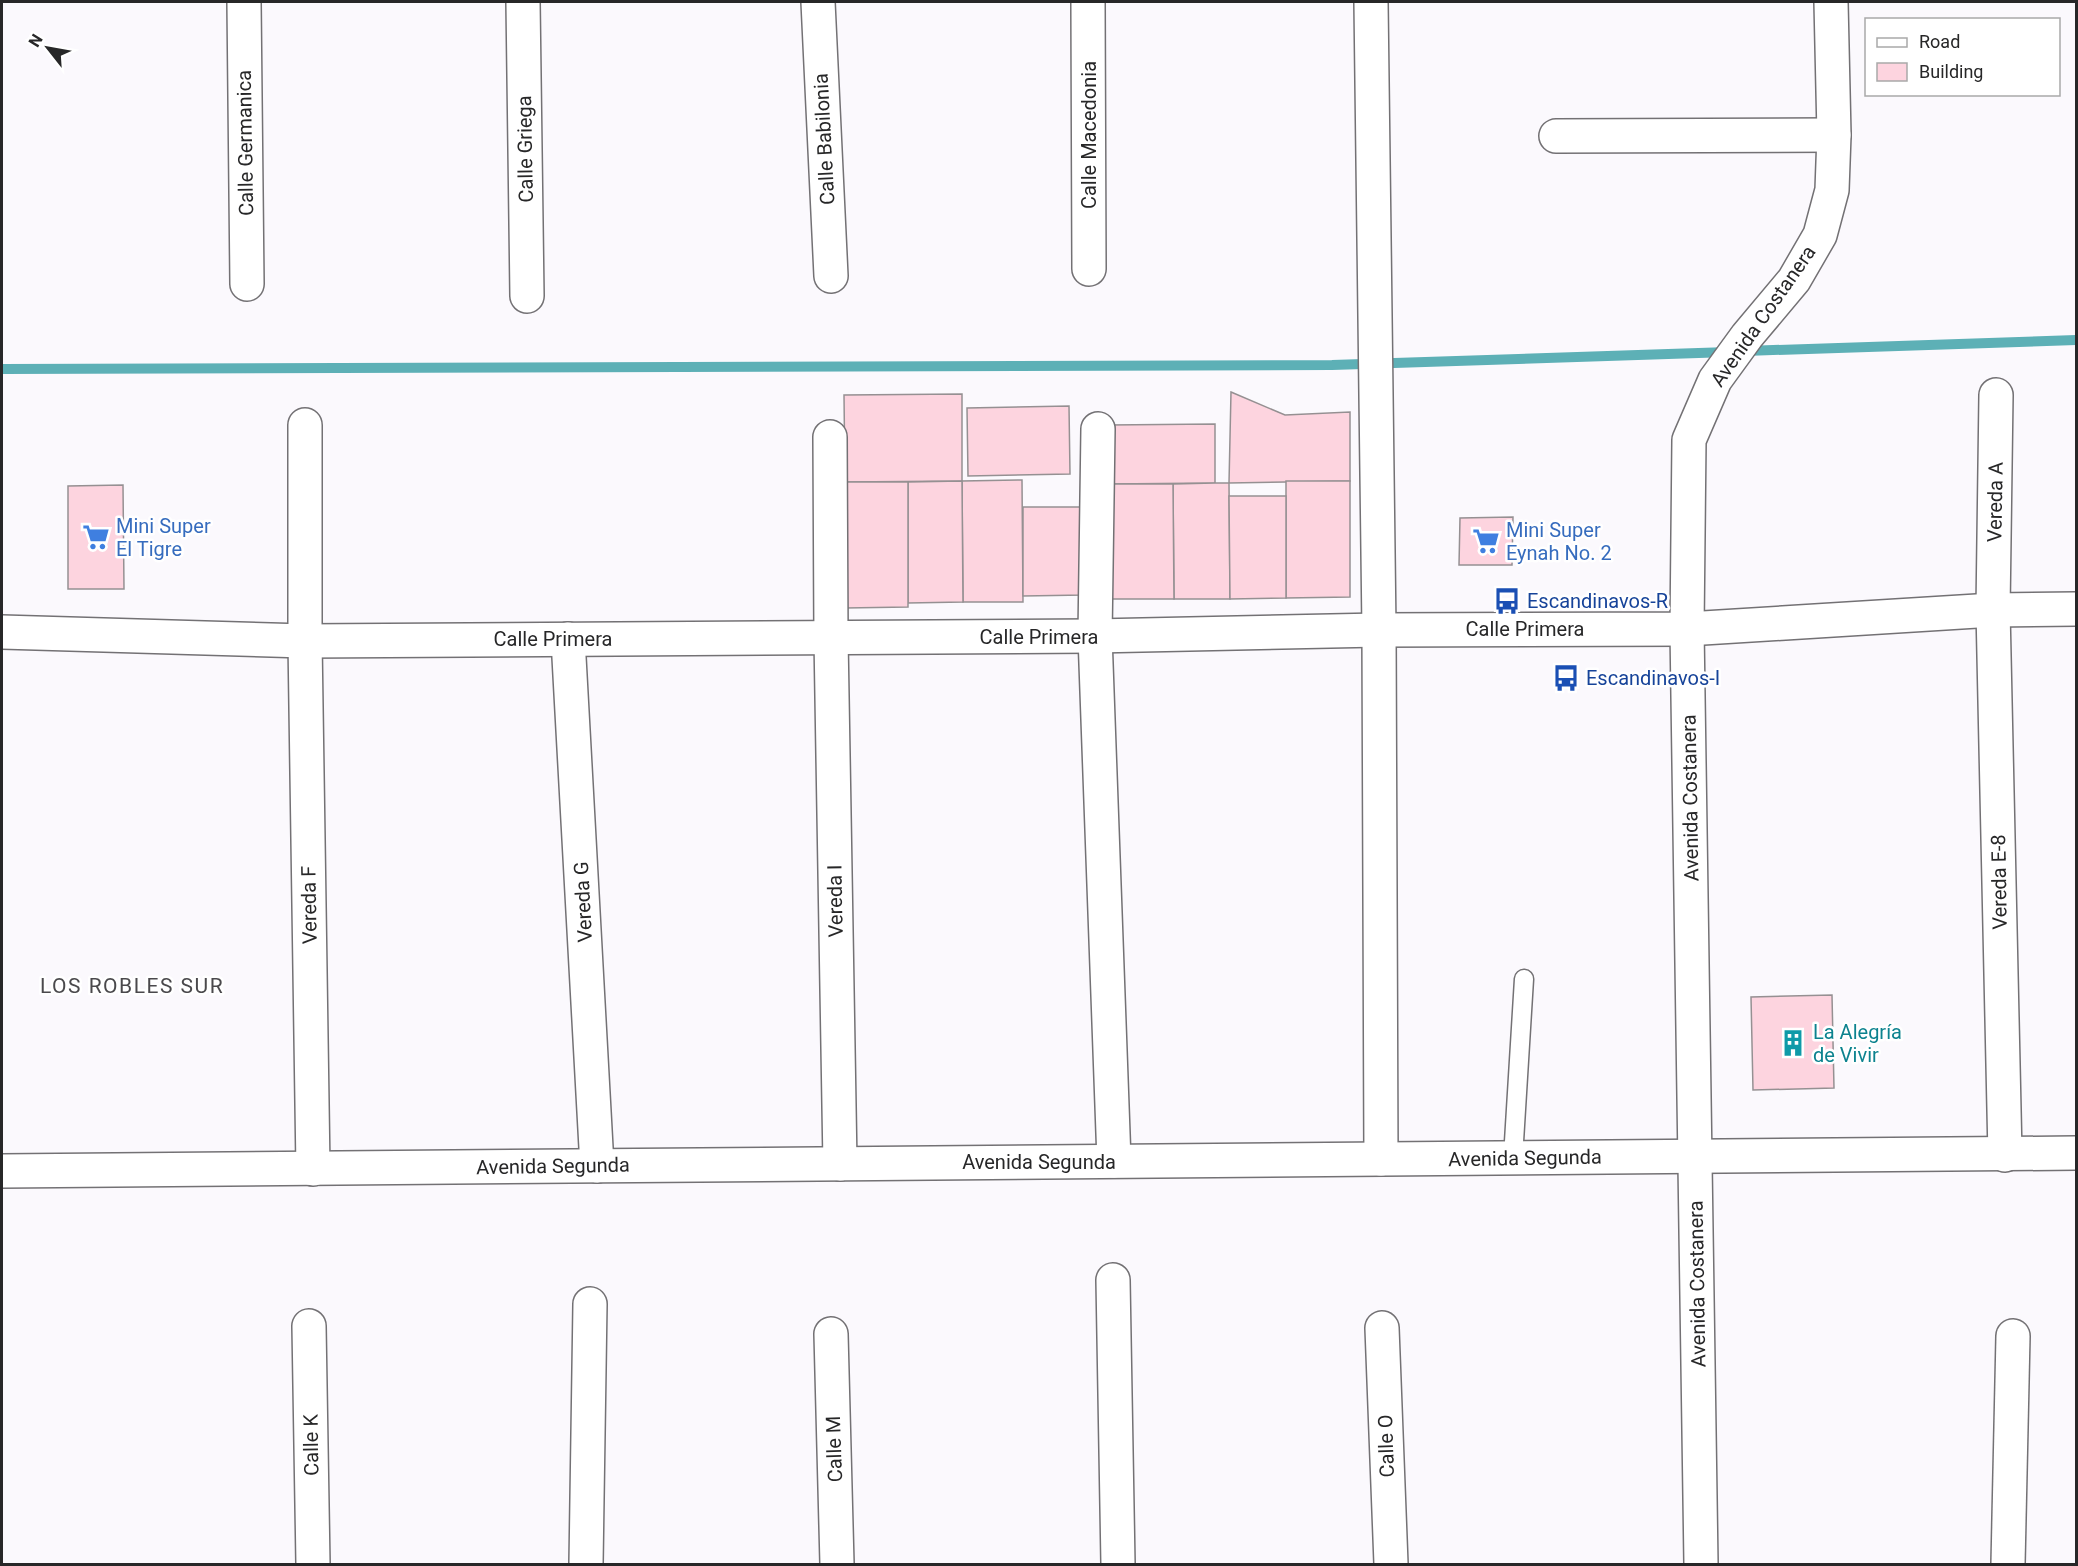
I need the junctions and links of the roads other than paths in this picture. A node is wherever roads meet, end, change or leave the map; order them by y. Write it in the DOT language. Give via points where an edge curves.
graph roads {
  1 [pos="244,2"];
  2 [pos="523,2"];
  3 [pos="818,2"];
  4 [pos="1089,2"];
  5 [pos="1371,2"];
  6 [pos="1831,2"];
  7 [pos="1834,135"];
  8 [pos="1557,136"];
  9 [pos="1089,269"];
  10 [pos="831,276"];
  11 [pos="247,284"];
  12 [pos="527,296"];
  13 [pos="1996,394"];
  14 [pos="305,425"];
  15 [pos="1098,429"];
  16 [pos="830,437"];
  17 [pos="2076,609"];
  18 [pos="1993,610"];
  19 [pos="1687,629"];
  20 [pos="1378,630"];
  21 [pos="2,632"];
  22 [pos="1095,636"];
  23 [pos="831,638"];
  24 [pos="568,639"];
  25 [pos="305,641"];
  26 [pos="1524,979"];
  27 [pos="2076,1153"];
  28 [pos="2005,1155"];
  29 [pos="1696,1156"];
  30 [pos="1513,1158"];
  31 [pos="1381,1159"];
  32 [pos="1114,1161"];
  33 [pos="840,1164"];
  34 [pos="597,1166"];
  35 [pos="313,1169"];
  36 [pos="2,1171"];
  37 [pos="1113,1280"];
  38 [pos="590,1304"];
  39 [pos="309,1326"];
  40 [pos="1382,1328"];
  41 [pos="831,1334"];
  42 [pos="2013,1336"];
  43 [pos="313,1564"];
  44 [pos="586,1564"];
  45 [pos="837,1564"];
  46 [pos="1118,1564"];
  47 [pos="1390,1564"];
  48 [pos="1701,1564"];
  49 [pos="2008,1564"];
  1 -- 11 [label="street, Calle Germanica"];
  2 -- 12 [label="street, Calle Griega"];
  3 -- 10 [label="street, Calle Babilonia"];
  4 -- 9 [label="street, Calle Macedonia"];
  5 -- 20 [label="street"];
  6 -- 7 [label="street, Avenida Costanera"];
  7 -- 8 [label="street"];
  7 -- 19 [label="street, Avenida Costanera" via="1832,190 1820,235 1794,280 1715,380 1689,440"];
  13 -- 18 [label="street, Vereda A"];
  14 -- 25 [label="street, Vereda F"];
  15 -- 22 [label="street"];
  16 -- 23 [label="street, Vereda I"];
  17 -- 18 [label="street, Calle Primera"];
  18 -- 19 [label="street, Calle Primera"];
  18 -- 28 [label="street, Vereda E-8"];
  19 -- 20 [label="street, Calle Primera"];
  19 -- 29 [label="street, Avenida Costanera"];
  20 -- 22 [label="street, Calle Primera"];
  20 -- 31 [label="street"];
  21 -- 25 [label="street, Calle Primera"];
  22 -- 23 [label="street, Calle Primera"];
  22 -- 32 [label="street"];
  23 -- 24 [label="street, Calle Primera"];
  23 -- 33 [label="street, Vereda I"];
  24 -- 25 [label="street, Calle Primera"];
  24 -- 34 [label="street, Vereda G"];
  25 -- 35 [label="street, Vereda F"];
  26 -- 30 [label="lane"];
  27 -- 28 [label="street, Avenida Segunda"];
  28 -- 29 [label="street, Avenida Segunda"];
  29 -- 30 [label="street, Avenida Segunda"];
  29 -- 48 [label="street, Avenida Costanera"];
  30 -- 31 [label="street, Avenida Segunda"];
  31 -- 32 [label="street, Avenida Segunda"];
  32 -- 33 [label="street, Avenida Segunda"];
  33 -- 34 [label="street, Avenida Segunda"];
  34 -- 35 [label="street, Avenida Segunda"];
  35 -- 36 [label="street, Avenida Segunda"];
  37 -- 46 [label="street"];
  38 -- 44 [label="street"];
  39 -- 43 [label="street, Calle K"];
  40 -- 47 [label="street, Calle O"];
  41 -- 45 [label="street, Calle M"];
  42 -- 49 [label="street"];
}
